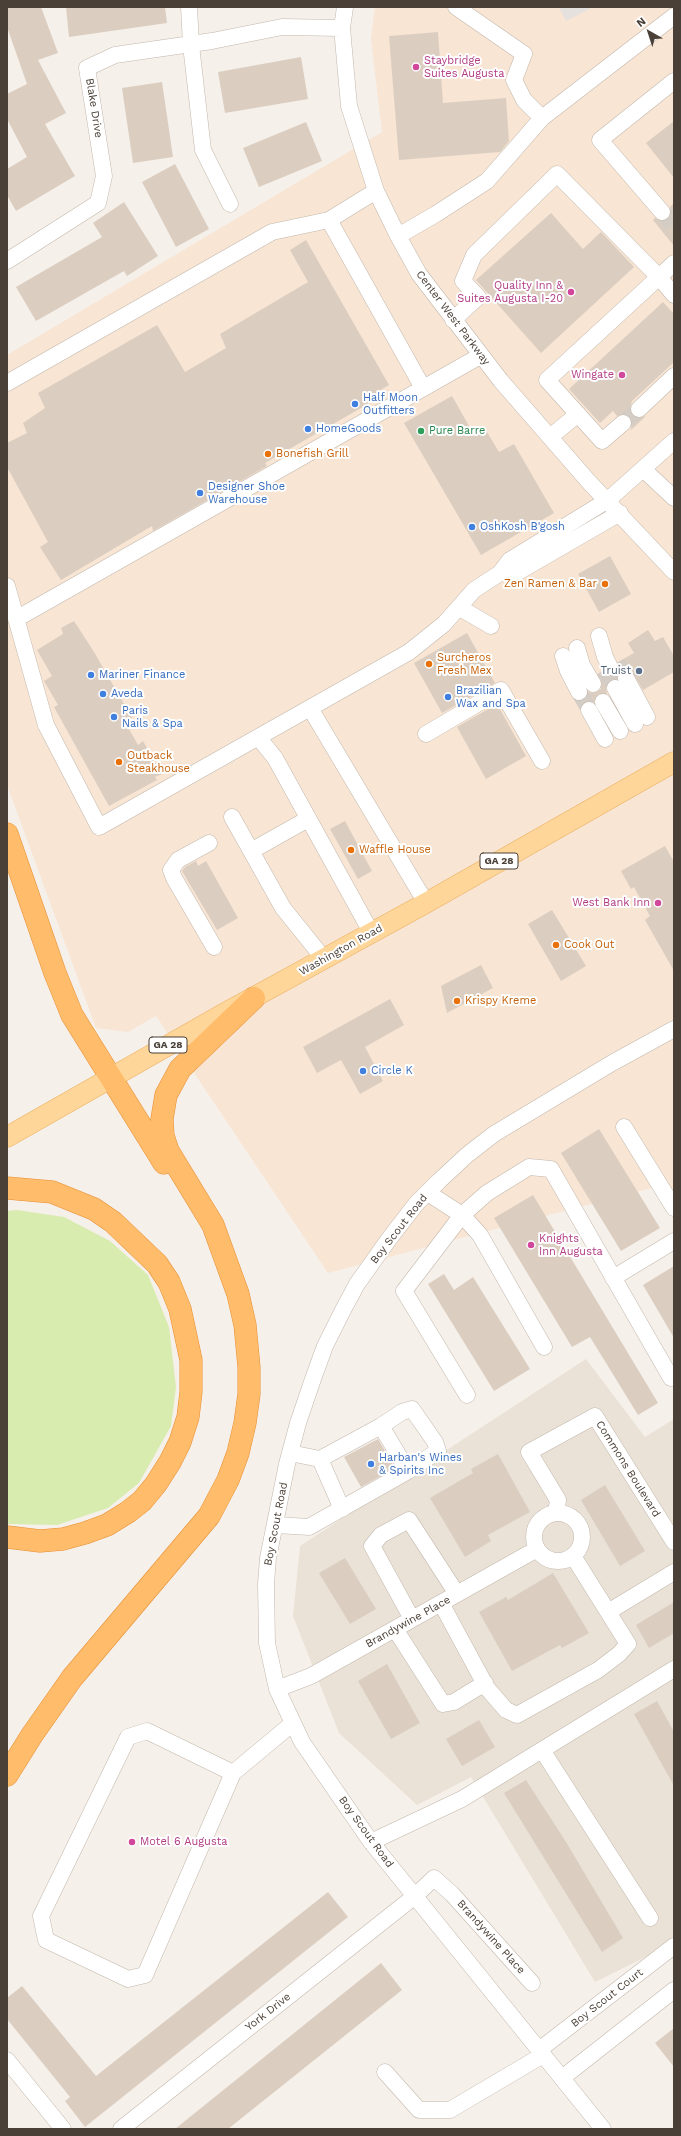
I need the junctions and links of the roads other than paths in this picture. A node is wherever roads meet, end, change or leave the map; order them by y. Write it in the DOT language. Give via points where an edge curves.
graph roads {
  1 [pos="189,7"];
  2 [pos="345,7"];
  3 [pos="456,7"];
  4 [pos="674,16"];
  5 [pos="342,28"];
  6 [pos="191,45"];
  7 [pos="674,81"];
  8 [pos="542,118"];
  9 [pos="376,191"];
  10 [pos="230,204"];
  11 [pos="662,212"];
  12 [pos="329,220"];
  13 [pos="398,236"];
  14 [pos="7,261"];
  15 [pos="674,263"];
  16 [pos="659,277"];
  17 [pos="674,296"];
  18 [pos="453,320"];
  19 [pos="480,356"];
  20 [pos="674,376"];
  21 [pos="7,383"];
  22 [pos="423,388"];
  23 [pos="639,409"];
  24 [pos="578,414"];
  25 [pos="623,422"];
  26 [pos="550,437"];
  27 [pos="674,441"];
  28 [pos="644,470"];
  29 [pos="674,498"];
  30 [pos="608,500"];
  31 [pos="620,513"];
  32 [pos="674,572"];
  33 [pos="500,573"];
  34 [pos="7,586"];
  35 [pos="460,608"];
  36 [pos="16,619"];
  37 [pos="492,626"];
  38 [pos="584,644"];
  39 [pos="599,678"];
  40 [pos="608,695"];
  41 [pos="310,708"];
  42 [pos="627,727"];
  43 [pos="426,734"];
  44 [pos="258,737"];
  45 [pos="542,761"];
  46 [pos="674,762"];
  47 [pos="232,817"];
  48 [pos="308,819"];
  49 [pos="7,834"];
  50 [pos="209,843"];
  51 [pos="251,851"];
  52 [pos="426,903"];
  53 [pos="371,932"];
  54 [pos="214,947"];
  55 [pos="324,959"];
  56 [pos="254,998"];
  57 [pos="674,1029"];
  58 [pos="111,1078"];
  59 [pos="624,1127"];
  60 [pos="7,1137"];
  61 [pos="7,1188"];
  62 [pos="428,1193"];
  63 [pos="674,1208"];
  64 [pos="462,1215"];
  65 [pos="674,1241"];
  66 [pos="613,1278"];
  67 [pos="238,1294"];
  68 [pos="544,1347"];
  69 [pos="671,1378"];
  70 [pos="467,1395"];
  71 [pos="381,1426"];
  72 [pos="290,1453"];
  73 [pos="320,1458"];
  74 [pos="408,1471"];
  75 [pos="342,1509"];
  76 [pos="556,1513"];
  77 [pos="276,1524"];
  78 [pos="7,1537"];
  79 [pos="674,1542"];
  80 [pos="537,1549"];
  81 [pos="572,1556"];
  82 [pos="674,1572"];
  83 [pos="457,1594"];
  84 [pos="441,1603"];
  85 [pos="608,1612"];
  86 [pos="412,1619"];
  87 [pos="396,1629"];
  88 [pos="673,1673"];
  89 [pos="485,1683"];
  90 [pos="277,1689"];
  91 [pos="293,1723"];
  92 [pos="542,1750"];
  93 [pos="233,1773"];
  94 [pos="7,1775"];
  95 [pos="371,1842"];
  96 [pos="415,1896"];
  97 [pos="650,1918"];
  98 [pos="674,1946"];
  99 [pos="532,1983"];
  100 [pos="674,1990"];
  101 [pos="541,2052"];
  102 [pos="7,2060"];
  103 [pos="385,2072"];
  104 [pos="562,2078"];
  105 [pos="63,2129"];
  106 [pos="121,2129"];
  107 [pos="603,2129"];
  1 -- 6 [label="street"];
  2 -- 5 [label="street, Center West Parkway"];
  3 -- 8 [label="street" via="524,54 514,80 524,100"];
  4 -- 8 [label="street"];
  5 -- 6 [label="street, Blake Drive" via="282,27"];
  5 -- 9 [label="street, Center West Parkway" via="349,106"];
  6 -- 10 [label="street" via="202,150"];
  6 -- 14 [label="street, Blake Drive" via="115,55 87,68 104,176 98,203"];
  7 -- 11 [label="street" via="600,140"];
  8 -- 13 [label="street" via="487,181"];
  9 -- 12 [label="street"];
  9 -- 13 [label="street, Center West Parkway"];
  12 -- 21 [label="street" via="272,232"];
  12 -- 22 [label="street"];
  13 -- 18 [label="street, Center West Parkway" via="419,274"];
  15 -- 16 [label="street"];
  16 -- 17 [label="street"];
  16 -- 18 [label="street" via="556,174 474,255 463,281 478,297"];
  16 -- 24 [label="street" via="547,380"];
  18 -- 19 [label="street, Center West Parkway"];
  19 -- 22 [label="street"];
  19 -- 26 [label="street, Center West Parkway"];
  20 -- 23 [label="street"];
  22 -- 36 [label="street"];
  24 -- 25 [label="street" via="602,441"];
  24 -- 26 [label="street"];
  26 -- 30 [label="street, Center West Parkway"];
  27 -- 28 [label="street"];
  28 -- 29 [label="street"];
  28 -- 30 [label="street"];
  30 -- 31 [label="street, Center West Parkway"];
  30 -- 33 [label="street" via="510,560"];
  31 -- 32 [label="street, Center West Parkway"];
  31 -- 33 [label="street" via="518,572"];
  33 -- 35 [label="street" via="474,590"];
  34 -- 36 [label="street"];
  35 -- 37 [label="street"];
  35 -- 41 [label="street" via="409,652"];
  36 -- 44 [label="street" via="46,725 99,827"];
  38 -- 39 [label="street"];
  38 -- 39 [label="street" via="611,653"];
  38 -- 39 [label="street" via="568,671"];
  40 -- 42 [label="street"];
  40 -- 42 [label="street"];
  40 -- 42 [label="street"];
  41 -- 44 [label="street"];
  41 -- 52 [label="street"];
  43 -- 45 [label="street" via="502,690"];
  44 -- 48 [label="street" via="275,758"];
  46 -- 52 [label="main road, Washington Road / GA 28"];
  47 -- 51 [label="street"];
  48 -- 51 [label="street"];
  48 -- 53 [label="street"];
  49 -- 58 [label="highway" via="72,1015"];
  50 -- 54 [label="street" via="178,860 172,870 174,878"];
  51 -- 55 [label="street" via="283,908"];
  52 -- 53 [label="main road, Washington Road / GA 28"];
  53 -- 55 [label="main road, Washington Road / GA 28"];
  55 -- 56 [label="main road, Washington Road / GA 28"];
  56 -- 58 [label="main road, Washington Road / GA 28"];
  56 -- 67 [label="highway" via="180,1069 166,1095 162,1118 163,1136 168,1151 213,1225"];
  57 -- 62 [label="street, Boy Scout Road" via="494,1134 467,1155"];
  58 -- 60 [label="main road, Washington Road / GA 28"];
  58 -- 67 [label="highway" via="207,1232"];
  59 -- 63 [label="street"];
  61 -- 78 [label="highway" via="52,1192 94,1209 113,1222 157,1264 169,1282 180,1309 191,1360 188,1418 180,1442 156,1484 142,1501 107,1525 85,1533 40,1541"];
  62 -- 64 [label="street"];
  62 -- 72 [label="street, Boy Scout Road" via="416,1204 379,1253 343,1310 325,1346"];
  64 -- 66 [label="street" via="487,1193 529,1167 551,1169"];
  64 -- 68 [label="street" via="480,1236"];
  64 -- 70 [label="street" via="404,1290"];
  65 -- 66 [label="street"];
  66 -- 69 [label="street"];
  67 -- 94 [label="highway" via="245,1325 249,1394 238,1453 218,1500 209,1516 185,1546 72,1678 32,1734"];
  71 -- 73 [label="street"];
  71 -- 74 [label="street"];
  71 -- 74 [label="street" via="402,1412 412,1409 435,1442 438,1451"];
  72 -- 73 [label="street"];
  72 -- 77 [label="street, Boy Scout Road"];
  73 -- 75 [label="street"];
  74 -- 75 [label="street"];
  75 -- 77 [label="street" via="309,1527"];
  76 -- 79 [label="street, Commons Boulevard" via="558,1500 529,1452 595,1416"];
  76 -- 80 [label="street" via="540,1520 533,1534"];
  76 -- 81 [label="street" via="573,1517 580,1526 582,1540 579,1550"];
  77 -- 90 [label="street, Boy Scout Road" via="268,1558 266,1584 267,1643"];
  80 -- 81 [label="street" via="552,1560 563,1560"];
  80 -- 83 [label="street, Brandywine Place"];
  81 -- 85 [label="street"];
  82 -- 85 [label="street"];
  83 -- 84 [label="street, Brandywine Place"];
  83 -- 86 [label="street" via="409,1520 380,1535 372,1546"];
  84 -- 86 [label="street, Brandywine Place"];
  84 -- 89 [label="street"];
  85 -- 89 [label="street" via="628,1644 598,1670 517,1714 506,1710"];
  86 -- 87 [label="street, Brandywine Place"];
  87 -- 89 [label="street" via="443,1704 454,1702"];
  87 -- 90 [label="street, Brandywine Place" via="311,1676"];
  88 -- 92 [label="street"];
  90 -- 91 [label="street, Boy Scout Road"];
  91 -- 93 [label="street"];
  91 -- 95 [label="street, Boy Scout Road" via="302,1742"];
  92 -- 95 [label="street" via="462,1799"];
  92 -- 97 [label="street"];
  93 -- 93 [label="street" via="145,1975 128,1979 46,1940 41,1916 128,1737 147,1731"];
  95 -- 96 [label="street, Boy Scout Road"];
  96 -- 99 [label="street, Brandywine Place" via="434,1878 452,1894"];
  96 -- 101 [label="street, Boy Scout Road"];
  96 -- 106 [label="street, York Drive"];
  98 -- 101 [label="street, Boy Scout Court"];
  100 -- 104 [label="street"];
  101 -- 103 [label="street, Boy Scout Court" via="450,2110 419,2110"];
  101 -- 104 [label="street, Boy Scout Road"];
  102 -- 105 [label="street"];
  104 -- 107 [label="street, Boy Scout Road"];
}
